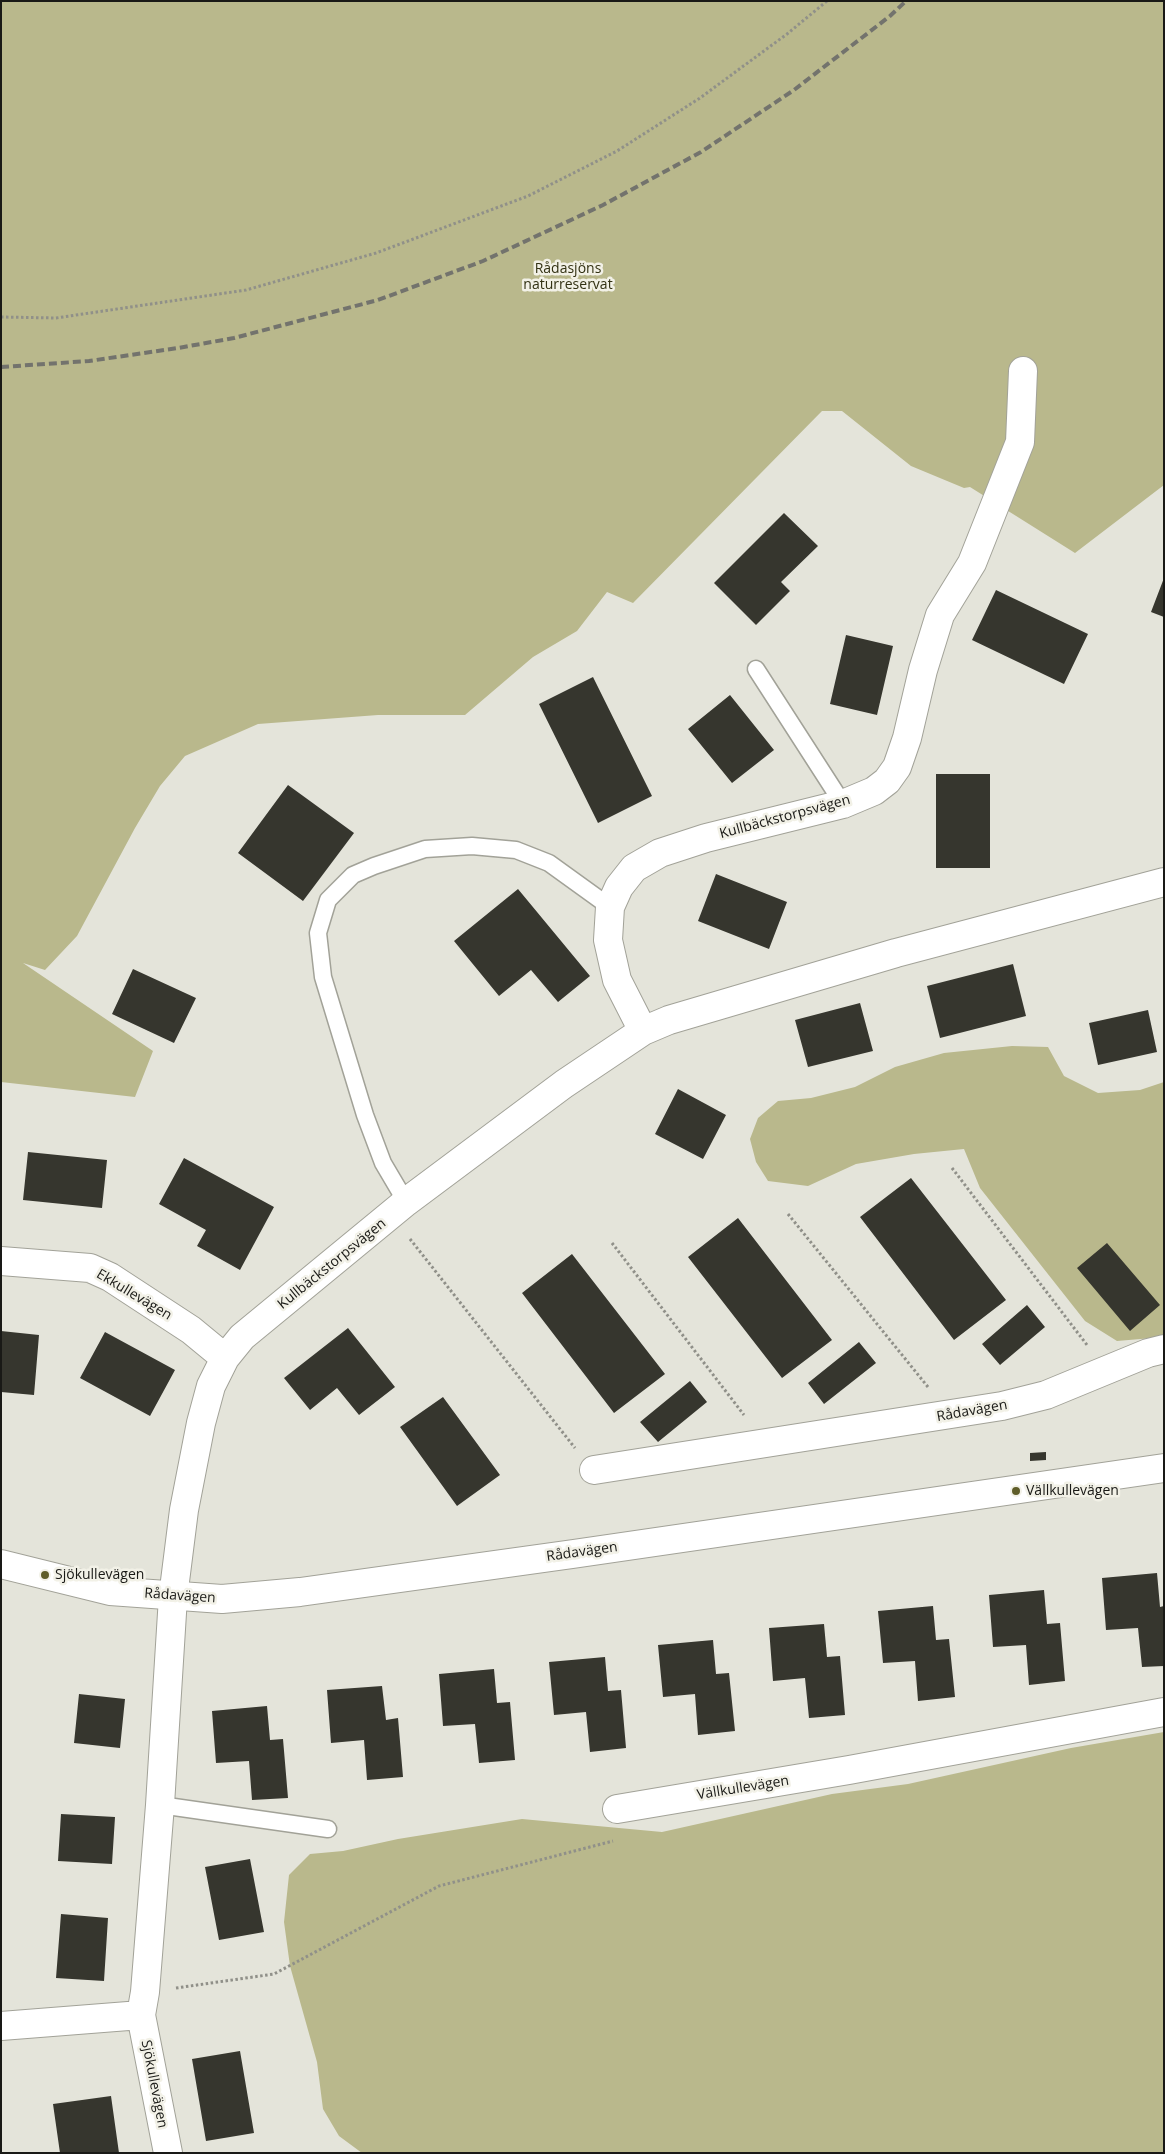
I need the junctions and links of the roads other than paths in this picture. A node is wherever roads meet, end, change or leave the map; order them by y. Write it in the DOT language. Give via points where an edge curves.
graph roads {
  1 [pos="1023,371"];
  2 [pos="756,669"];
  3 [pos="844,804"];
  4 [pos="1164,882"];
  5 [pos="610,908"];
  6 [pos="643,1031"];
  7 [pos="399,1209"];
  8 [pos="1,1261"];
  9 [pos="1164,1349"];
  10 [pos="225,1358"];
  11 [pos="1164,1468"];
  12 [pos="594,1470"];
  13 [pos="1,1564"];
  14 [pos="173,1597"];
  15 [pos="1164,1712"];
  16 [pos="160,1805"];
  17 [pos="617,1809"];
  18 [pos="328,1829"];
  19 [pos="143,2004"];
  20 [pos="1,2026"];
  21 [pos="168,2153"];
  1 -- 3 [label="street, Kullbäckstorpsvägen" via="1020,442 972,563 940,615 897,767 874,791"];
  2 -- 3 [label="lane"];
  3 -- 5 [label="street, Kullbäckstorpsvägen" via="706,838 660,853 634,868 619,887"];
  4 -- 6 [label="street, Kullbäckstorpsvägen" via="896,953 669,1020"];
  5 -- 6 [label="street, Kullbäckstorpsvägen" via="608,940 617,980"];
  5 -- 7 [label="lane" via="550,862 516,850 472,846 425,849 374,866 353,876 328,900 318,933 323,977 365,1115"];
  6 -- 7 [label="street, Kullbäckstorpsvägen" via="564,1084"];
  7 -- 10 [label="street, Kullbäckstorpsvägen" via="242,1337"];
  8 -- 10 [label="street, Ekkullevägen" via="90,1268 110,1277 191,1330"];
  9 -- 12 [label="street, Rådavägen" via="1148,1352 1046,1395 1002,1406"];
  10 -- 14 [label="street, Kullbäckstorpsvägen" via="211,1386 201,1423 184,1510"];
  11 -- 14 [label="street, Rådavägen" via="300,1592 222,1599"];
  13 -- 14 [label="street, Rådavägen" via="110,1590"];
  14 -- 16 [label="street, Sjökullevägen"];
  15 -- 17 [label="street, Vällkullevägen"];
  16 -- 18 [label="lane"];
  16 -- 19 [label="street, Sjökullevägen"];
  19 -- 20 [label="street"];
  19 -- 21 [label="street, Sjökullevägen"];
}
